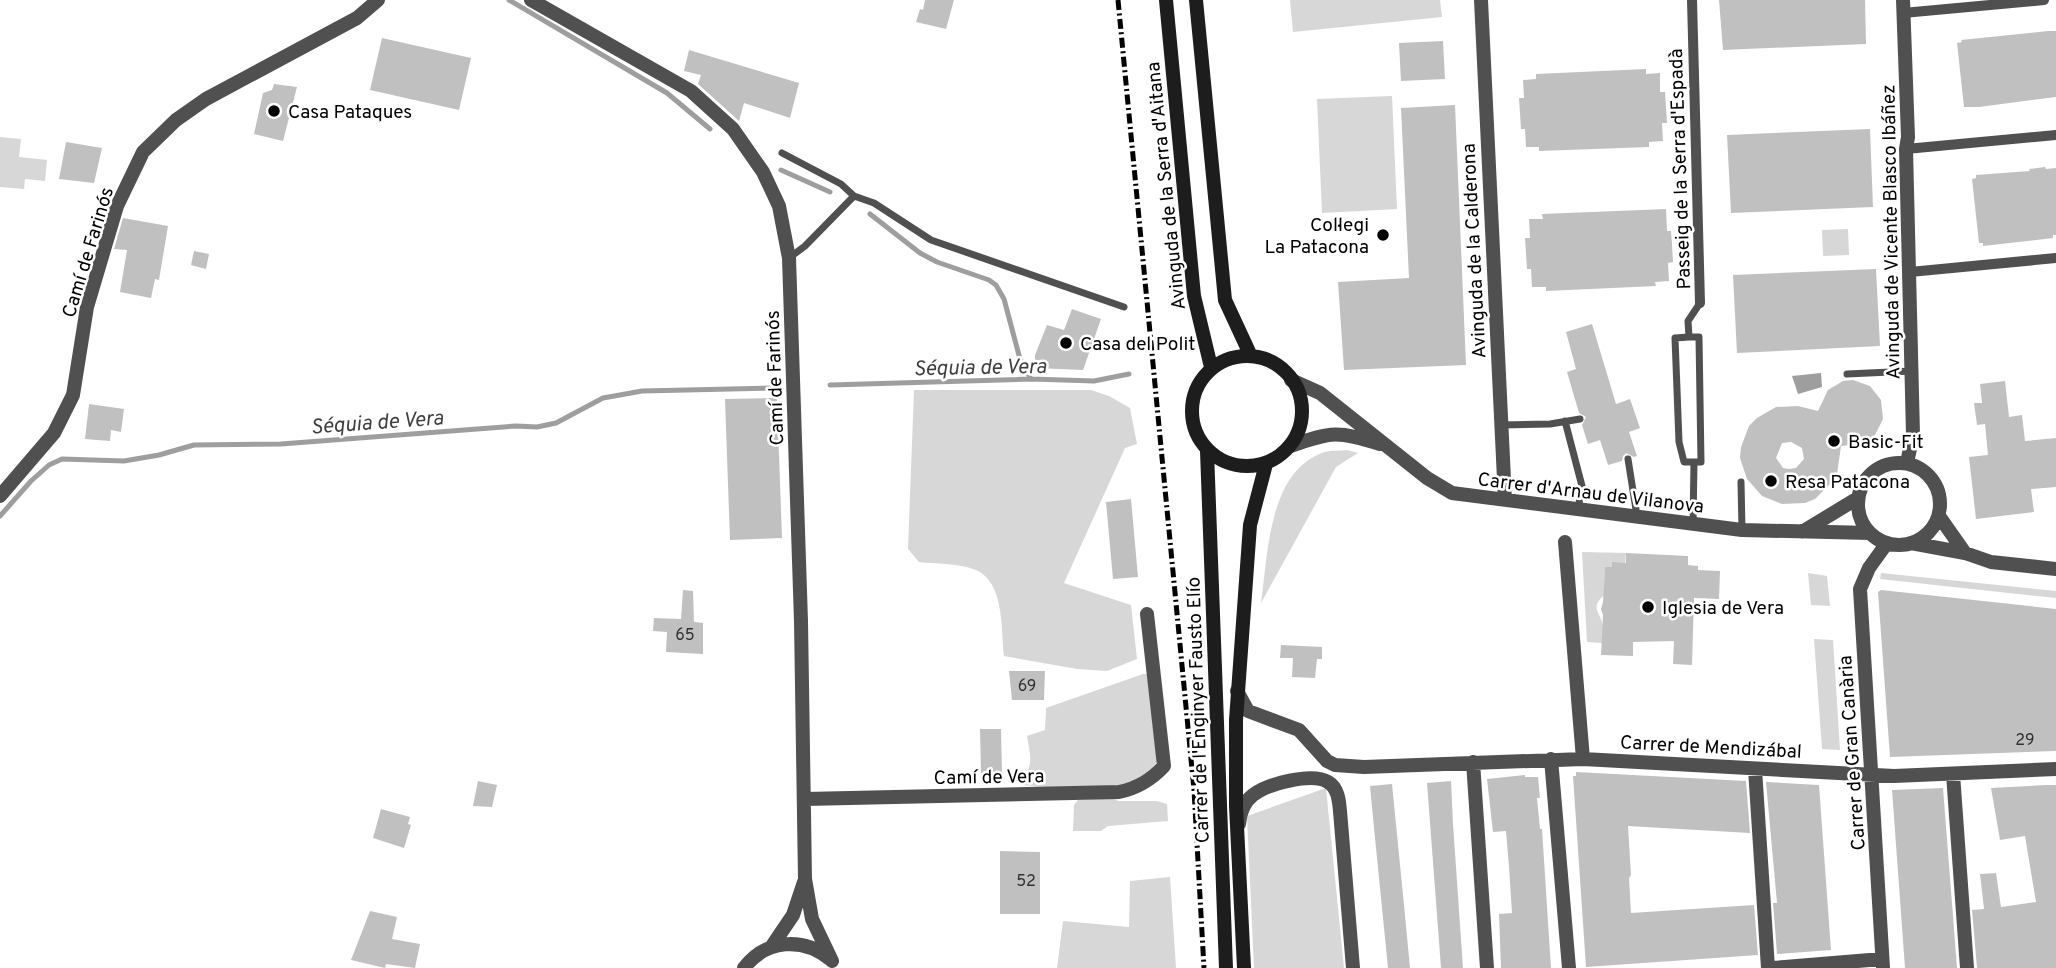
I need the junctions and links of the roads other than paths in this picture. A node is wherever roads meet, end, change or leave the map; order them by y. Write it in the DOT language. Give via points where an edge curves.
graph roads {
  1 [pos="378,0"];
  2 [pos="531,0"];
  3 [pos="1166,0"];
  4 [pos="1196,0"];
  5 [pos="1481,0"];
  6 [pos="1692,0"];
  7 [pos="2044,0"];
  8 [pos="1903,7"];
  9 [pos="2056,135"];
  10 [pos="1906,149"];
  11 [pos="782,153"];
  12 [pos="854,196"];
  13 [pos="789,258"];
  14 [pos="2056,258"];
  15 [pos="1910,272"];
  16 [pos="1700,303"];
  17 [pos="1124,307"];
  18 [pos="1689,337"];
  19 [pos="1250,354"];
  20 [pos="1211,367"];
  21 [pos="1912,371"];
  22 [pos="1847,374"];
  23 [pos="1291,380"];
  24 [pos="1580,419"];
  25 [pos="1565,421"];
  26 [pos="1501,425"];
  27 [pos="1291,446"];
  28 [pos="1391,447"];
  29 [pos="1207,452"];
  30 [pos="1628,459"];
  31 [pos="1694,462"];
  32 [pos="1907,463"];
  33 [pos="1266,464"];
  34 [pos="1741,482"];
  35 [pos="0,496"];
  36 [pos="1858,498"];
  37 [pos="1505,500"];
  38 [pos="1578,509"];
  39 [pos="1939,516"];
  40 [pos="1637,517"];
  41 [pos="1693,524"];
  42 [pos="1742,530"];
  43 [pos="1801,533"];
  44 [pos="1870,533"];
  45 [pos="1565,542"];
  46 [pos="1887,543"];
  47 [pos="1911,543"];
  48 [pos="1965,553"];
  49 [pos="2056,569"];
  50 [pos="1147,614"];
  51 [pos="1237,691"];
  52 [pos="1551,759"];
  53 [pos="1583,759"];
  54 [pos="1473,762"];
  55 [pos="1364,768"];
  56 [pos="1755,769"];
  57 [pos="2056,769"];
  58 [pos="1872,773"];
  59 [pos="1953,774"];
  60 [pos="1339,797"];
  61 [pos="805,799"];
  62 [pos="1238,832"];
  63 [pos="805,879"];
  64 [pos="772,946"];
  65 [pos="835,964"];
  66 [pos="1883,964"];
  67 [pos="744,968"];
  68 [pos="1226,968"];
  69 [pos="1244,968"];
  70 [pos="1353,968"];
  71 [pos="1487,968"];
  72 [pos="1569,968"];
  73 [pos="1770,968"];
  74 [pos="1967,968"];
  1 -- 35 [label="street, Camí de Farinós" via="356,18 206,99 143,152 117,206 91,294 73,395 54,433"];
  2 -- 13 [label="street, Camí de Farinós" via="691,91 733,128 779,206"];
  3 -- 20 [label="main road, Avinguda de la Serra d'Aitana" via="1194,296"];
  4 -- 19 [label="main road" via="1225,300"];
  5 -- 26 [label="street, Avinguda de la Calderona"];
  6 -- 16 [label="street, Passeig de la Serra d'Espadà"];
  7 -- 8 [label="street"];
  8 -- 10 [label="street, Avinguda de Vicente Blasco Ibáñez"];
  9 -- 10 [label="street"];
  10 -- 15 [label="street, Avinguda de Vicente Blasco Ibáñez"];
  11 -- 12 [label="lane" via="841,184"];
  12 -- 13 [label="lane"];
  12 -- 17 [label="lane" via="874,203 931,240"];
  13 -- 61 [label="street, Camí de Farinós"];
  14 -- 15 [label="street"];
  15 -- 21 [label="street, Avinguda de Vicente Blasco Ibáñez"];
  16 -- 18 [label="lane, Passeig de la Serra d'Espadà" via="1688,321"];
  18 -- 31 [label="lane" via="1699,337 1702,463"];
  18 -- 31 [label="lane, Passeig de la Serra d'Espadà" via="1675,338 1676,368 1679,442 1684,462"];
  19 -- 20 [label="main road"];
  19 -- 23 [label="main road" via="1271,361"];
  20 -- 29 [label="main road" via="1195,398 1194,417"];
  21 -- 22 [label="lane"];
  21 -- 32 [label="street, Avinguda de Vicente Blasco Ibáñez" via="1913,433"];
  23 -- 27 [label="main road" via="1300,410"];
  23 -- 28 [label="street, Carrer d'Arnau de Vilanova" via="1320,393"];
  24 -- 25 [label="lane"];
  25 -- 26 [label="lane"];
  25 -- 38 [label="lane" via="1582,486"];
  26 -- 37 [label="street, Avinguda de la Calderona"];
  27 -- 28 [label="street, Carrer d'Arnau de Vilanova" via="1321,435 1347,434"];
  27 -- 33 [label="main road"];
  28 -- 37 [label="street, Carrer d'Arnau de Vilanova" via="1452,493"];
  29 -- 33 [label="main road" via="1235,466"];
  29 -- 68 [label="main road, Carrer de l'Enginyer Fausto Elío"];
  30 -- 40 [label="lane"];
  31 -- 41 [label="lane"];
  32 -- 36 [label="street" via="1894,463 1870,474"];
  32 -- 39 [label="street" via="1931,476 1941,502"];
  33 -- 51 [label="main road, Carrer de l'Enginyer Fausto Elío" via="1250,525"];
  34 -- 42 [label="lane"];
  36 -- 43 [label="street"];
  36 -- 44 [label="street"];
  37 -- 38 [label="street, Carrer d'Arnau de Vilanova"];
  38 -- 40 [label="street, Carrer d'Arnau de Vilanova"];
  39 -- 47 [label="street" via="1923,538"];
  39 -- 48 [label="street"];
  40 -- 41 [label="street, Carrer d'Arnau de Vilanova"];
  41 -- 42 [label="street, Carrer d'Arnau de Vilanova"];
  42 -- 43 [label="street, Carrer d'Arnau de Vilanova"];
  43 -- 44 [label="street, Carrer d'Arnau de Vilanova"];
  44 -- 46 [label="street"];
  45 -- 53 [label="street"];
  46 -- 47 [label="street"];
  46 -- 58 [label="street, Carrer de Gran Canària" via="1860,589"];
  47 -- 48 [label="street"];
  48 -- 49 [label="street" via="1991,562"];
  50 -- 61 [label="street, Camí de Vera" via="1164,766 1136,789"];
  51 -- 55 [label="street, Carrer de Mendizábal" via="1248,711 1299,730 1327,761"];
  51 -- 62 [label="main road, Carrer de l'Enginyer Fausto Elío"];
  52 -- 53 [label="street, Carrer de Mendizábal"];
  52 -- 54 [label="street, Carrer de Mendizábal"];
  52 -- 72 [label="street"];
  53 -- 56 [label="street, Carrer de Mendizábal"];
  54 -- 55 [label="street, Carrer de Mendizábal"];
  54 -- 71 [label="street"];
  55 -- 60 [label="street" via="1345,778"];
  56 -- 58 [label="street, Carrer de Mendizábal"];
  56 -- 73 [label="street"];
  57 -- 59 [label="street, Carrer de Mendizábal"];
  58 -- 59 [label="street, Carrer de Mendizábal"];
  58 -- 66 [label="street, Carrer de Gran Canària"];
  59 -- 74 [label="street"];
  60 -- 62 [label="street, Carrer de l'Enginyer Fausto Elío" via="1319,778 1266,788 1246,803"];
  60 -- 70 [label="street"];
  61 -- 63 [label="street, Camí de Farinós"];
  62 -- 69 [label="main road, Carrer de l'Enginyer Fausto Elío"];
  63 -- 64 [label="street, Camí de Farinós" via="793,915"];
  63 -- 65 [label="street, Camí de Farinós" via="812,919"];
  64 -- 65 [label="street" via="804,944"];
  64 -- 67 [label="street, Camí de Farinós"];
  66 -- 73 [label="street"];
}
